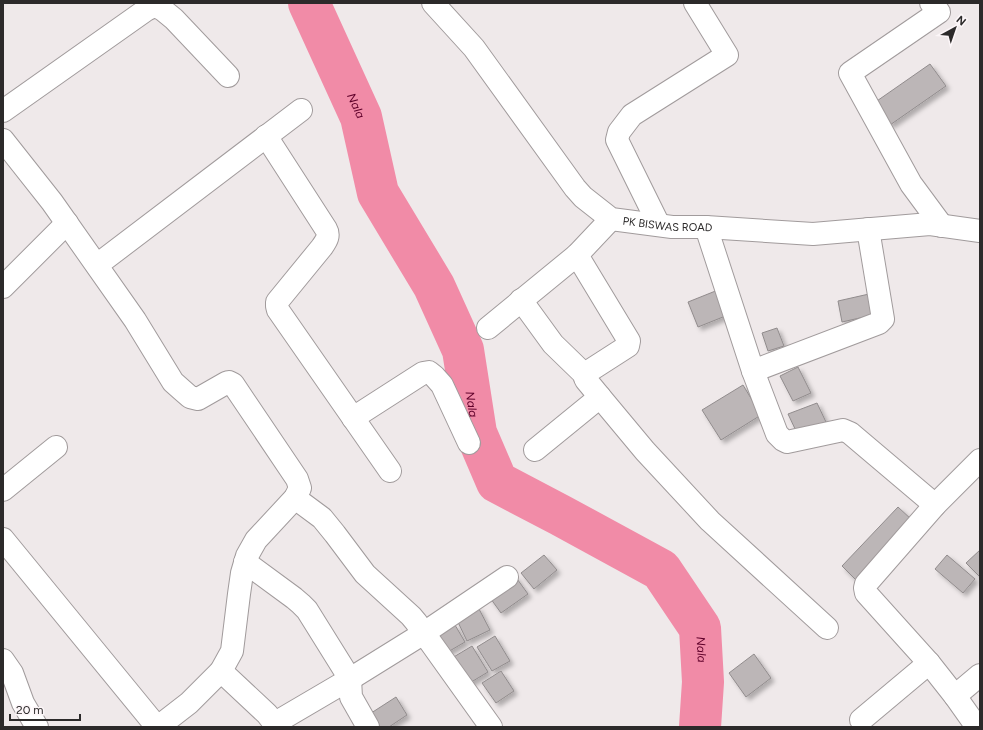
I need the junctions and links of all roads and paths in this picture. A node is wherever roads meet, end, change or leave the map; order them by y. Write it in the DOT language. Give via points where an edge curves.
graph roads {
  1 [pos="433,3"];
  2 [pos="695,3"];
  3 [pos="931,3"];
  4 [pos="228,76"];
  5 [pos="301,110"];
  6 [pos="3,111"];
  7 [pos="266,136"];
  8 [pos="3,140"];
  9 [pos="611,219"];
  10 [pos="67,223"];
  11 [pos="659,225"];
  12 [pos="942,226"];
  13 [pos="706,227"];
  14 [pos="868,229"];
  15 [pos="980,231"];
  16 [pos="577,255"];
  17 [pos="97,265"];
  18 [pos="3,287"];
  19 [pos="521,300"];
  20 [pos="488,328"];
  21 [pos="753,371"];
  22 [pos="585,376"];
  23 [pos="600,397"];
  24 [pos="353,418"];
  25 [pos="469,443"];
  26 [pos="56,447"];
  27 [pos="535,450"];
  28 [pos="980,460"];
  29 [pos="390,471"];
  30 [pos="3,490"];
  31 [pos="295,498"];
  32 [pos="935,505"];
  33 [pos="3,539"];
  34 [pos="245,562"];
  35 [pos="507,577"];
  36 [pos="827,628"];
  37 [pos="424,633"];
  38 [pos="3,660"];
  39 [pos="929,663"];
  40 [pos="221,670"];
  41 [pos="980,675"];
  42 [pos="350,679"];
  43 [pos="955,696"];
  44 [pos="861,720"];
  45 [pos="276,725"];
  46 [pos="37,727"];
  47 [pos="157,727"];
  48 [pos="368,727"];
  49 [pos="491,727"];
  50 [pos="977,727"];
  1 -- 9 [label="street, PK BISWAS ROAD" via="474,48 575,188"];
  2 -- 11 [label="street" via="727,55 632,115 619,132 617,140"];
  3 -- 12 [label="street" via="939,12 850,72 911,184"];
  4 -- 6 [label="street" via="174,20 154,6"];
  5 -- 7 [label="street"];
  7 -- 17 [label="street"];
  7 -- 24 [label="street" via="328,235 322,247 279,299 278,310"];
  8 -- 10 [label="street"];
  9 -- 11 [label="street, PK BISWAS ROAD"];
  9 -- 16 [label="street"];
  10 -- 17 [label="street"];
  10 -- 18 [label="street"];
  11 -- 13 [label="street, PK BISWAS ROAD"];
  12 -- 14 [label="street, PK BISWAS ROAD" via="930,224"];
  12 -- 15 [label="street, PK BISWAS ROAD"];
  13 -- 14 [label="street, PK BISWAS ROAD" via="813,234"];
  13 -- 21 [label="street"];
  14 -- 21 [label="street" via="882,320"];
  16 -- 19 [label="street"];
  16 -- 22 [label="street" via="629,341 628,346"];
  17 -- 31 [label="street" via="136,320 173,382 190,397 198,399 226,383 233,384 297,479 300,488"];
  19 -- 20 [label="street"];
  19 -- 22 [label="street" via="553,344"];
  21 -- 32 [label="street" via="777,434 783,440 787,442 847,431"];
  22 -- 23 [label="street"];
  23 -- 27 [label="street"];
  23 -- 36 [label="street" via="645,451 710,521"];
  24 -- 25 [label="street" via="423,373 429,372 442,385"];
  24 -- 29 [label="street"];
  26 -- 30 [label="street"];
  28 -- 32 [label="street"];
  31 -- 34 [label="street" via="256,540"];
  31 -- 37 [label="street" via="322,518 365,574 411,616"];
  32 -- 39 [label="street" via="865,588 866,593"];
  33 -- 47 [label="street"];
  34 -- 40 [label="street" via="238,594 232,651"];
  34 -- 42 [label="street" via="307,610"];
  35 -- 37 [label="street"];
  37 -- 42 [label="street"];
  37 -- 49 [label="street"];
  38 -- 46 [label="street" via="12,672 23,703"];
  39 -- 43 [label="street"];
  39 -- 44 [label="street"];
  40 -- 45 [label="street"];
  40 -- 47 [label="street" via="189,703"];
  41 -- 43 [label="street"];
  42 -- 45 [label="street"];
  42 -- 48 [label="street" via="351,697"];
  43 -- 50 [label="street"];
}
